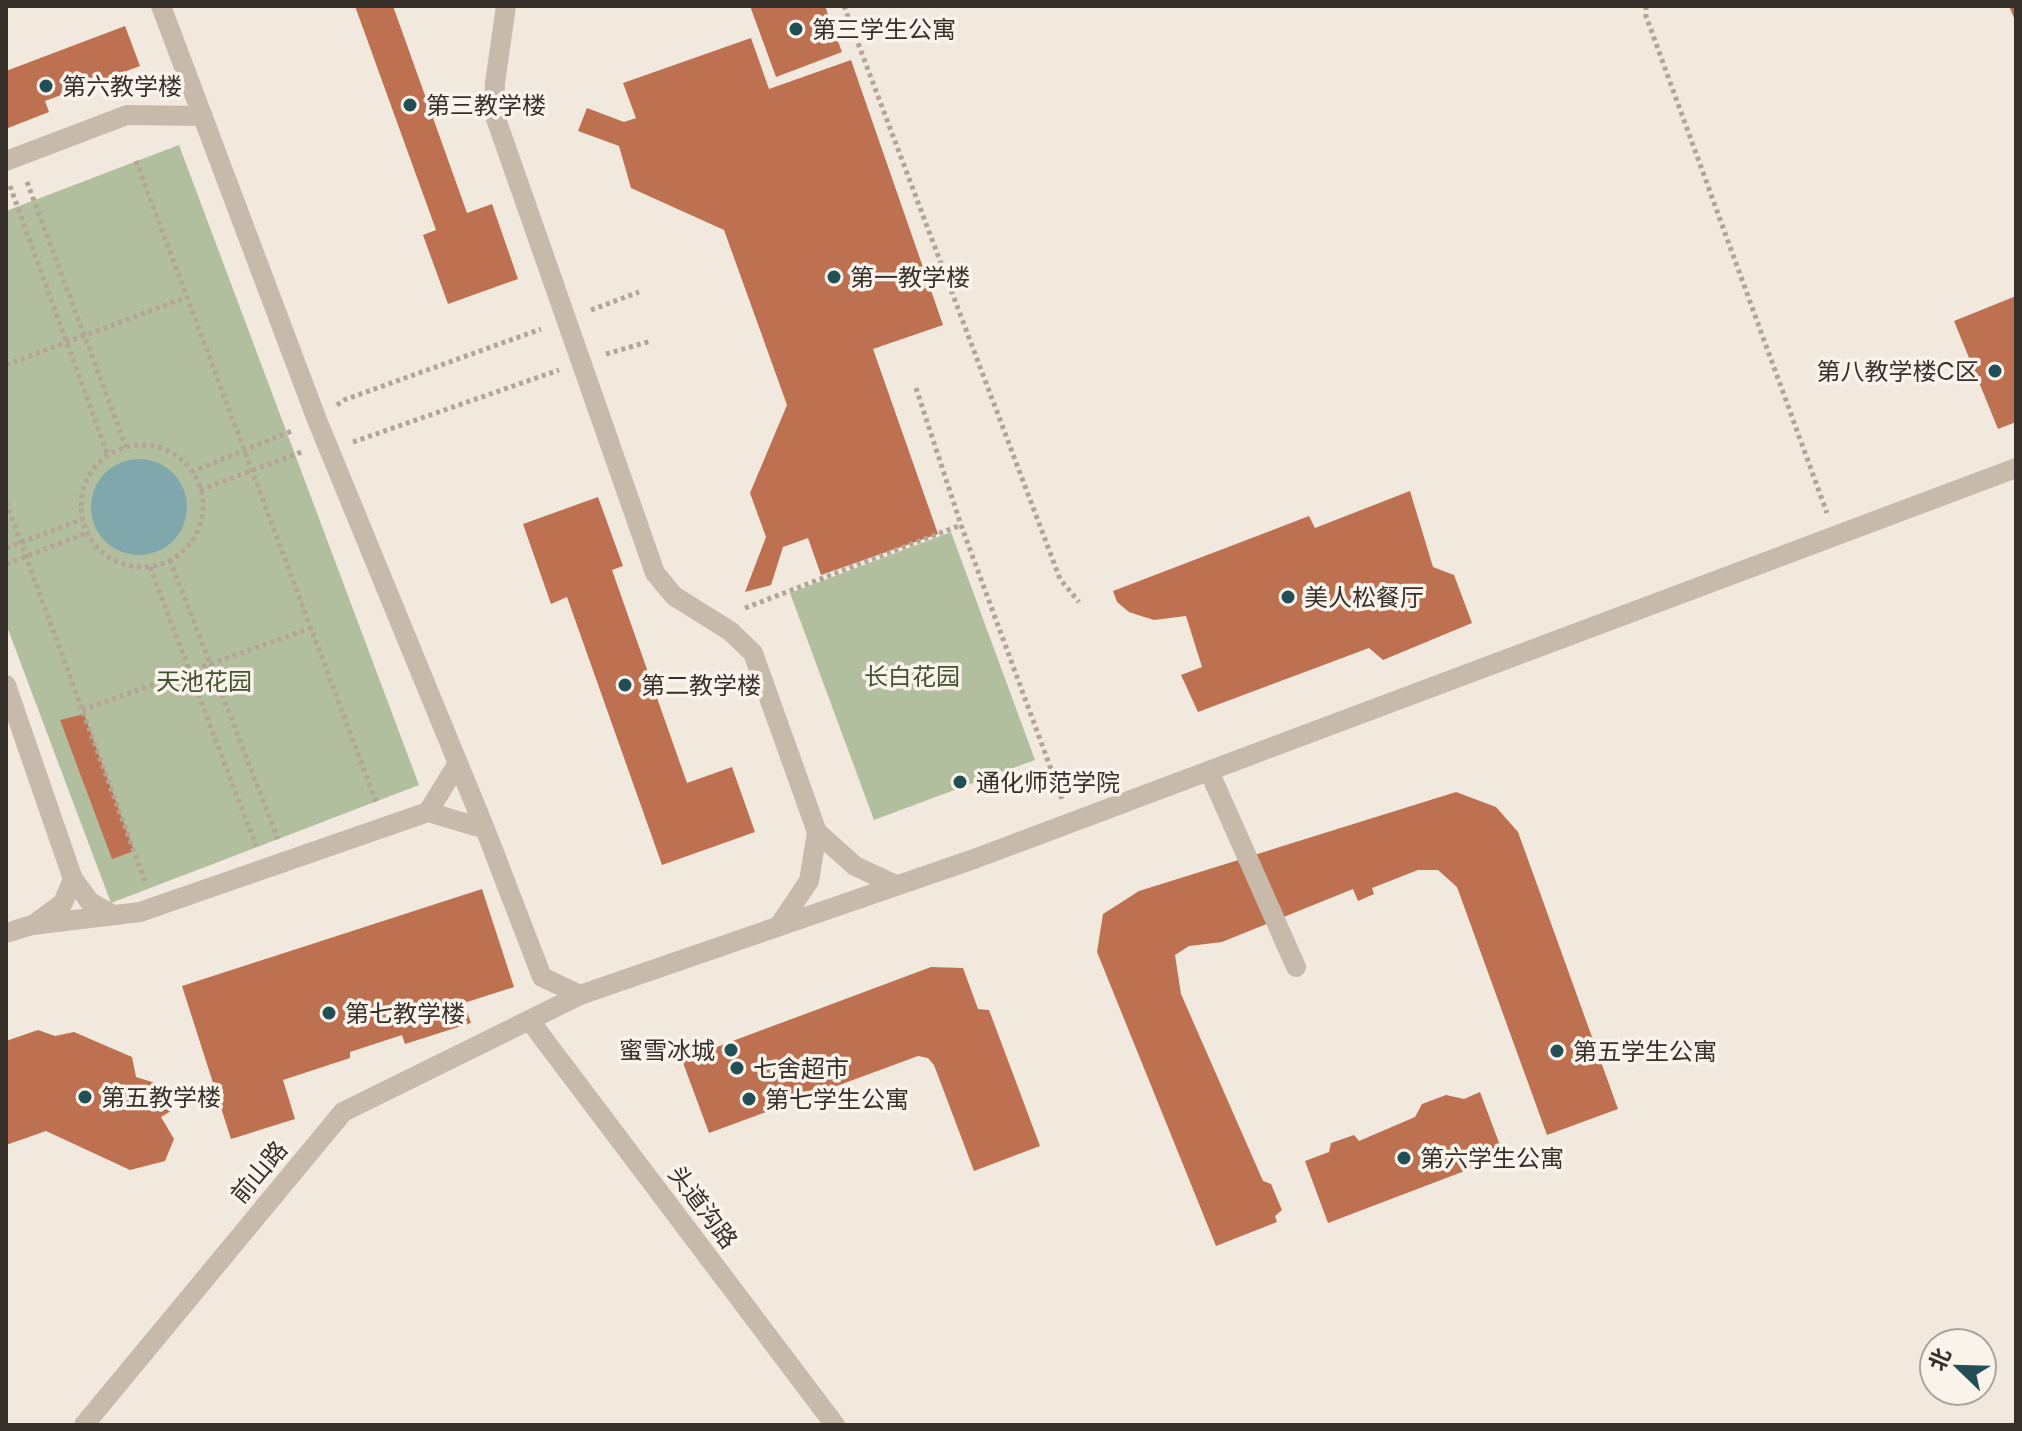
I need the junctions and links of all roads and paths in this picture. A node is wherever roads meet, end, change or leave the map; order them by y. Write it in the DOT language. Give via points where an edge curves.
graph roads {
  1 [pos="161,6"];
  2 [pos="506,6"];
  3 [pos="844,6"];
  4 [pos="1646,6"];
  5 [pos="203,116"];
  6 [pos="6,161"];
  7 [pos="136,161"];
  8 [pos="6,175"];
  9 [pos="34,200"];
  10 [pos="639,292"];
  11 [pos="187,297"];
  12 [pos="566,320"];
  13 [pos="84,336"];
  14 [pos="651,341"];
  15 [pos="67,343"];
  16 [pos="581,362"];
  17 [pos="6,365"];
  18 [pos="916,388"];
  19 [pos="344,400"];
  20 [pos="287,433"];
  21 [pos="356,442"];
  22 [pos="126,447"];
  23 [pos="245,451"];
  24 [pos="294,454"];
  25 [pos="108,456"];
  26 [pos="2016,468"];
  27 [pos="252,470"];
  28 [pos="191,472"];
  29 [pos="200,490"];
  30 [pos="6,502"];
  31 [pos="83,519"];
  32 [pos="961,525"];
  33 [pos="87,533"];
  34 [pos="1835,536"];
  35 [pos="21,542"];
  36 [pos="6,548"];
  37 [pos="26,557"];
  38 [pos="170,560"];
  39 [pos="6,564"];
  40 [pos="150,567"];
  41 [pos="776,596"];
  42 [pos="1079,602"];
  43 [pos="311,627"];
  44 [pos="210,664"];
  45 [pos="190,671"];
  46 [pos="6,685"];
  47 [pos="82,710"];
  48 [pos="458,763"];
  49 [pos="1209,771"];
  50 [pos="376,802"];
  51 [pos="428,812"];
  52 [pos="1071,822"];
  53 [pos="485,829"];
  54 [pos="817,832"];
  55 [pos="287,861"];
  56 [pos="265,869"];
  57 [pos="73,879"];
  58 [pos="896,885"];
  59 [pos="148,888"];
  60 [pos="113,915"];
  61 [pos="32,925"];
  62 [pos="778,927"];
  63 [pos="6,933"];
  64 [pos="1296,967"];
  65 [pos="580,995"];
  66 [pos="530,1021"];
  67 [pos="84,1425"];
  68 [pos="835,1425"];
  1 -- 5 [label="street"];
  2 -- 12 [label="street" via="494,113"];
  3 -- 42 [label="path" via="1060,579"];
  4 -- 34 [label="path"];
  5 -- 6 [label="street" via="127,115"];
  5 -- 48 [label="street" via="317,420"];
  7 -- 11 [label="path"];
  8 -- 15 [label="path"];
  9 -- 13 [label="path"];
  10 -- 12 [label="path"];
  11 -- 13 [label="path"];
  11 -- 23 [label="path"];
  12 -- 16 [label="street"];
  12 -- 19 [label="path"];
  13 -- 15 [label="path"];
  13 -- 22 [label="path"];
  14 -- 16 [label="path"];
  15 -- 17 [label="path"];
  15 -- 25 [label="path"];
  16 -- 21 [label="path"];
  16 -- 54 [label="street" via="655,573 674,596 730,631 753,653"];
  18 -- 32 [label="path"];
  20 -- 23 [label="path"];
  22 -- 25 [label="path"];
  22 -- 28 [label="path" via="167,450"];
  23 -- 27 [label="path"];
  23 -- 28 [label="path"];
  24 -- 27 [label="path"];
  25 -- 31 [label="path" via="92,470 83,489"];
  26 -- 34 [label="street, 前山路"];
  27 -- 29 [label="path"];
  27 -- 43 [label="path"];
  28 -- 29 [label="path"];
  29 -- 38 [label="path" via="202,517 195,535"];
  30 -- 35 [label="path"];
  31 -- 33 [label="path"];
  31 -- 35 [label="path"];
  32 -- 41 [label="path"];
  32 -- 52 [label="path"];
  33 -- 37 [label="path"];
  33 -- 40 [label="path" via="110,559"];
  34 -- 49 [label="street, 前山路"];
  35 -- 36 [label="path"];
  35 -- 37 [label="path"];
  37 -- 39 [label="path"];
  37 -- 47 [label="path"];
  38 -- 40 [label="path"];
  38 -- 44 [label="path"];
  40 -- 45 [label="path"];
  43 -- 44 [label="path"];
  43 -- 50 [label="path"];
  44 -- 45 [label="path"];
  44 -- 55 [label="path"];
  45 -- 47 [label="path"];
  45 -- 56 [label="path"];
  46 -- 57 [label="street"];
  47 -- 59 [label="path"];
  48 -- 51 [label="street"];
  48 -- 53 [label="street"];
  49 -- 52 [label="street, 前山路"];
  49 -- 64 [label="street"];
  51 -- 53 [label="street"];
  51 -- 55 [label="street"];
  52 -- 58 [label="street, 前山路"];
  53 -- 65 [label="street" via="542,977"];
  54 -- 58 [label="street" via="855,866"];
  54 -- 62 [label="street" via="809,881"];
  55 -- 56 [label="street"];
  56 -- 60 [label="street" via="140,912"];
  57 -- 60 [label="street" via="90,902"];
  57 -- 61 [label="street" via="63,903"];
  58 -- 62 [label="street, 前山路"];
  60 -- 61 [label="street"];
  61 -- 63 [label="street"];
  62 -- 65 [label="street, 前山路"];
  65 -- 66 [label="street, 前山路"];
  66 -- 67 [label="street, 前山路" via="343,1112"];
  66 -- 68 [label="street, 头道沟路"];
}
